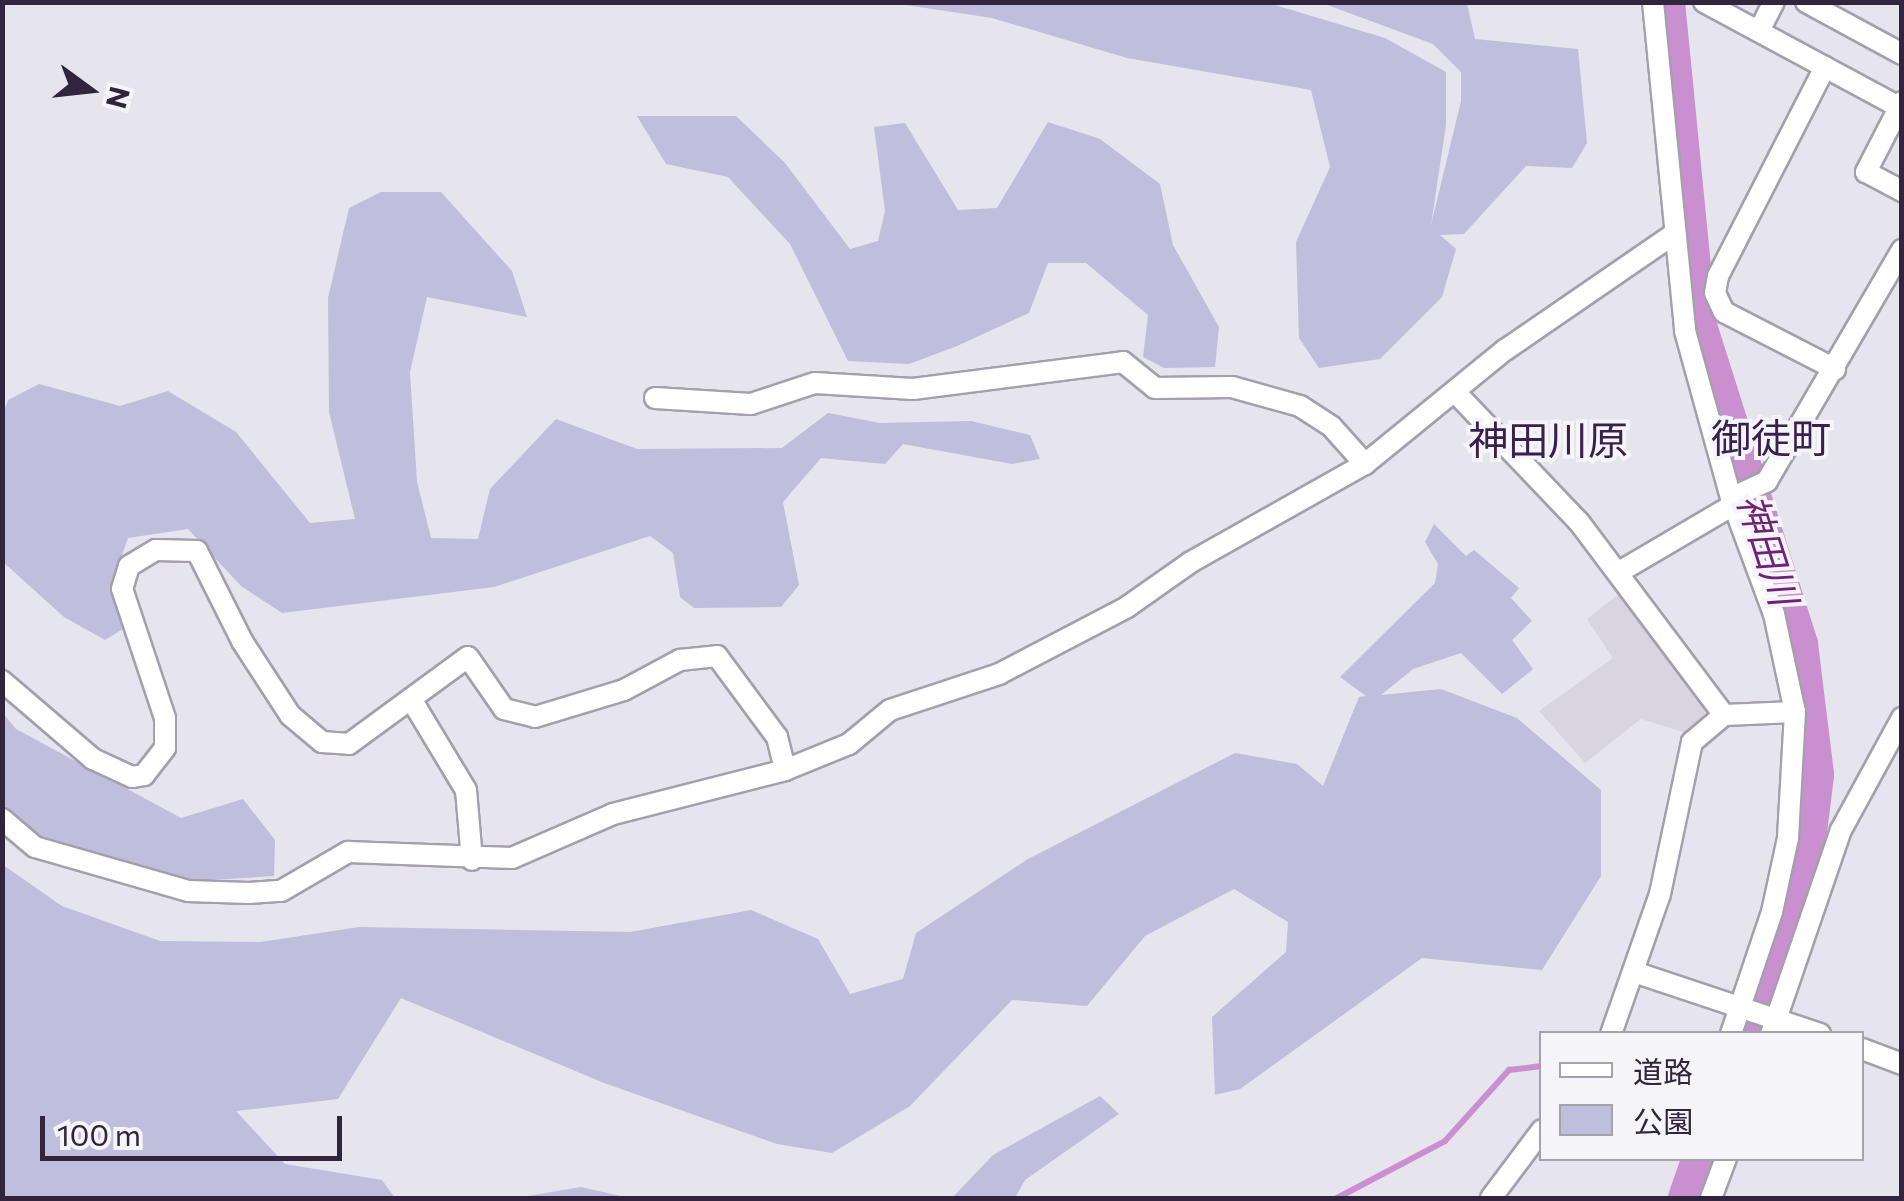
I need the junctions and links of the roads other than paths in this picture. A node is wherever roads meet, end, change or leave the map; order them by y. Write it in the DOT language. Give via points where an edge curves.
graph roads {
  1 [pos="1653,2"];
  2 [pos="1704,2"];
  3 [pos="1774,2"];
  4 [pos="1806,2"];
  5 [pos="1759,31"];
  6 [pos="1902,54"];
  7 [pos="1826,67"];
  8 [pos="1900,105"];
  9 [pos="1902,191"];
  10 [pos="1675,233"];
  11 [pos="1902,250"];
  12 [pos="1836,370"];
  13 [pos="1456,394"];
  14 [pos="655,398"];
  15 [pos="1364,464"];
  16 [pos="1733,500"];
  17 [pos="1619,572"];
  18 [pos="2,681"];
  19 [pos="411,699"];
  20 [pos="1796,712"];
  21 [pos="1724,715"];
  22 [pos="1902,718"];
  23 [pos="785,770"];
  24 [pos="2,818"];
  25 [pos="472,860"];
  26 [pos="1637,973"];
  27 [pos="1745,1006"];
  28 [pos="1773,1022"];
  29 [pos="1612,1031"];
  30 [pos="1732,1031"];
  31 [pos="1808,1031"];
  32 [pos="1864,1050"];
  33 [pos="1902,1064"];
  34 [pos="1539,1134"];
  35 [pos="1725,1161"];
  36 [pos="1490,1198"];
  37 [pos="1712,1198"];
  1 -- 10 [label="street"];
  2 -- 5 [label="street"];
  3 -- 5 [label="street"];
  4 -- 6 [label="street"];
  5 -- 7 [label="street"];
  7 -- 8 [label="street"];
  7 -- 12 [label="street" via="1718,276 1715,294 1724,312"];
  8 -- 9 [label="street" via="1866,172"];
  10 -- 13 [label="street" via="1505,350"];
  10 -- 16 [label="street" via="1685,331"];
  11 -- 12 [label="street"];
  12 -- 16 [label="street" via="1760,488"];
  13 -- 15 [label="street"];
  13 -- 17 [label="street"];
  14 -- 15 [label="street" via="750,404 815,384 913,390 1123,362 1154,388 1232,387 1300,406 1332,426"];
  15 -- 23 [label="street" via="1190,562 1127,607 999,674 890,710 848,744"];
  16 -- 17 [label="street"];
  16 -- 20 [label="street" via="1774,614"];
  17 -- 21 [label="street"];
  18 -- 19 [label="street" via="93,759 132,777 144,774 166,748 165,718 122,589 130,566 156,550 197,552 242,642 290,716 322,742 348,744"];
  19 -- 23 [label="street" via="468,658 504,708 536,718 624,690 680,660 717,656 777,737"];
  19 -- 25 [label="street" via="466,790"];
  20 -- 21 [label="street"];
  20 -- 27 [label="street" via="1788,838"];
  21 -- 26 [label="street" via="1692,742 1682,808"];
  22 -- 28 [label="street" via="1841,830"];
  23 -- 25 [label="street" via="612,814 512,858"];
  24 -- 25 [label="street" via="35,847 188,890 281,890 348,852"];
  26 -- 27 [label="street"];
  26 -- 29 [label="street"];
  27 -- 28 [label="street"];
  27 -- 30 [label="street"];
  28 -- 31 [label="street"];
  32 -- 33 [label="street"];
  34 -- 36 [label="street"];
  35 -- 37 [label="street"];
}
